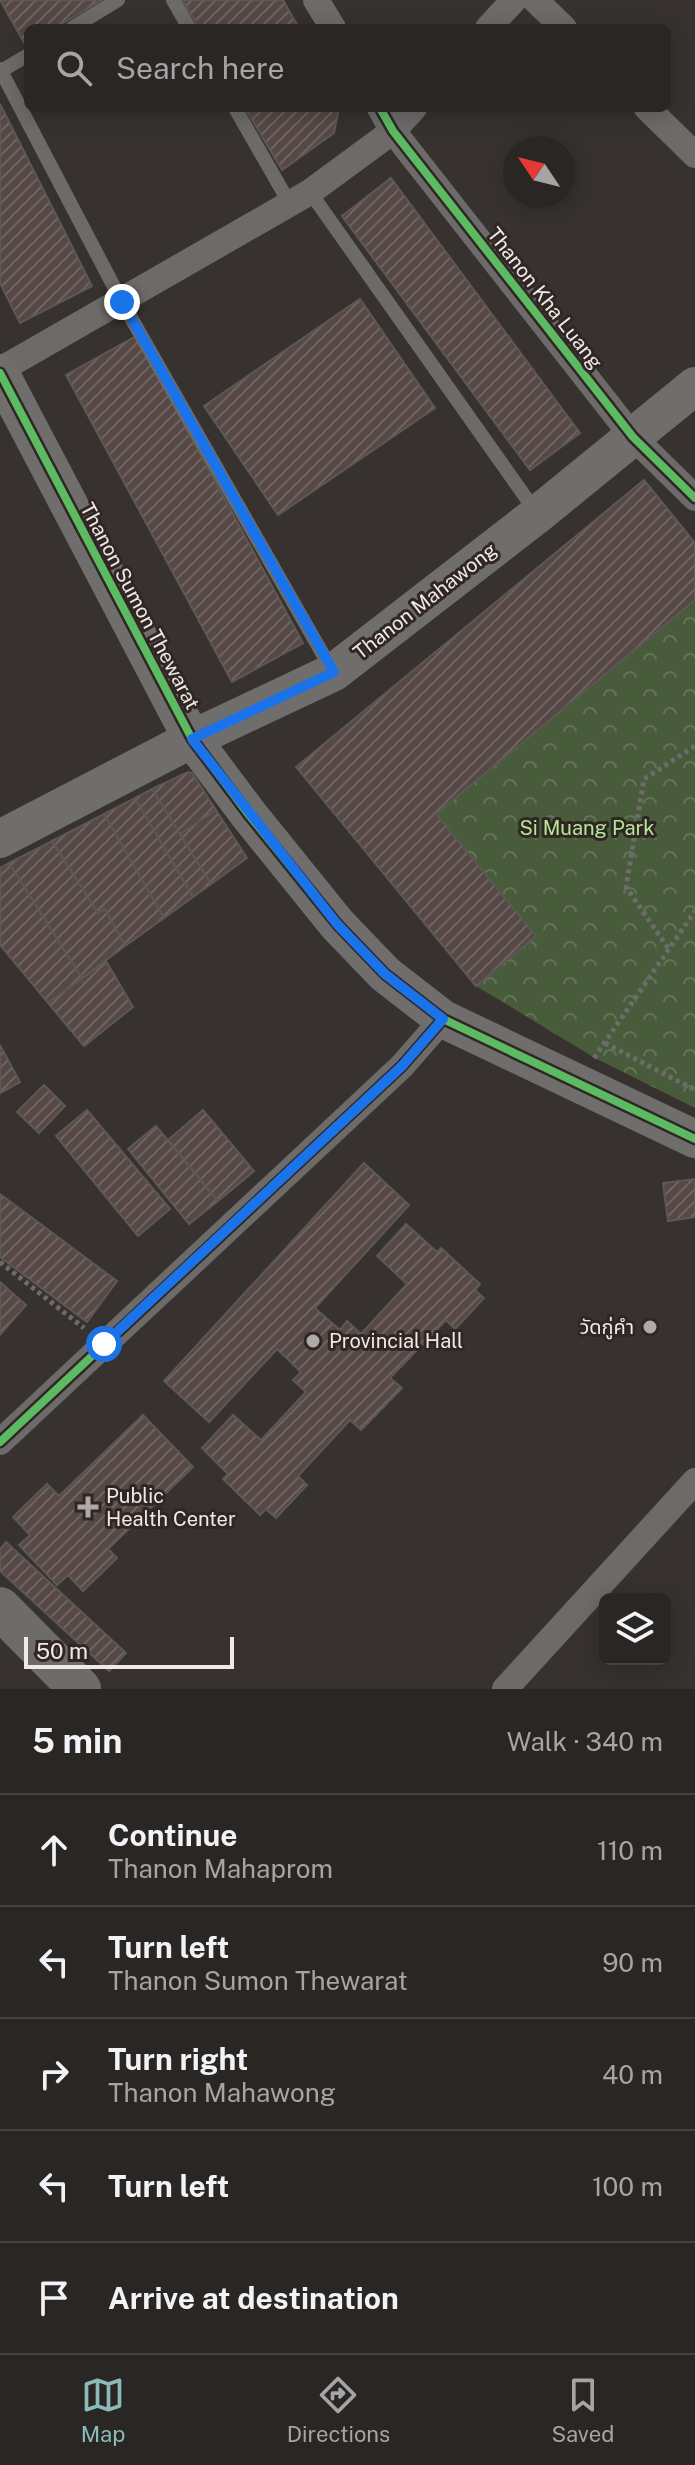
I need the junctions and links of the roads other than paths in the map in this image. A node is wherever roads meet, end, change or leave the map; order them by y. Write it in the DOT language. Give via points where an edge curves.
graph roads {
  1 [pos="118,0"];
  2 [pos="173,0"];
  3 [pos="316,0"];
  4 [pos="514,0"];
  5 [pos="535,0"];
  6 [pos="79,24"];
  7 [pos="187,24"];
  8 [pos="331,24"];
  9 [pos="492,24"];
  10 [pos="560,24"];
  11 [pos="24,57"];
  12 [pos="1,70"];
  13 [pos="238,112"];
  14 [pos="382,112"];
  15 [pos="410,112"];
  16 [pos="651,112"];
  17 [pos="393,131"];
  18 [pos="695,155"];
  19 [pos="300,198"];
  20 [pos="122,302"];
  21 [pos="0,371"];
  22 [pos="695,386"];
  23 [pos="633,437"];
  24 [pos="695,498"];
  25 [pos="538,514"];
  26 [pos="334,672"];
  27 [pos="192,739"];
  28 [pos="0,839"];
  29 [pos="443,1019"];
  30 [pos="695,1139"];
  31 [pos="0,1442"];
  32 [pos="695,1481"];
  33 [pos="0,1608"];
  34 [pos="80,1689"];
  35 [pos="505,1689"];
  1 -- 6 [label="lane"];
  2 -- 7 [label="lane"];
  3 -- 8 [label="street"];
  4 -- 9 [label="street"];
  5 -- 10 [label="street"];
  11 -- 12 [label="lane"];
  12 -- 20 [label="lane"];
  13 -- 19 [label="lane"];
  14 -- 17 [label="street, Thanon Kha Luang"];
  15 -- 17 [label="street"];
  16 -- 18 [label="street"];
  17 -- 19 [label="street"];
  17 -- 23 [label="street, Thanon Kha Luang"];
  19 -- 20 [label="street"];
  19 -- 25 [label="lane"];
  20 -- 21 [label="street"];
  20 -- 26 [label="lane"];
  21 -- 27 [label="street, Thanon Sumon Thewarat"];
  22 -- 23 [label="street, Thanon Mahawong"];
  23 -- 24 [label="street, Thanon Kha Luang"];
  23 -- 25 [label="street, Thanon Mahawong"];
  25 -- 26 [label="street, Thanon Mahawong"];
  26 -- 27 [label="street, Thanon Mahawong"];
  27 -- 28 [label="street, Thanon Mahawong"];
  27 -- 29 [label="street, Thanon Sumon Thewarat" via="337,924 385,974"];
  29 -- 30 [label="street, Thanon Sumon Thewarat"];
  29 -- 31 [label="street" via="402,1066"];
  32 -- 35 [label="street"];
  33 -- 34 [label="main road"];
}
